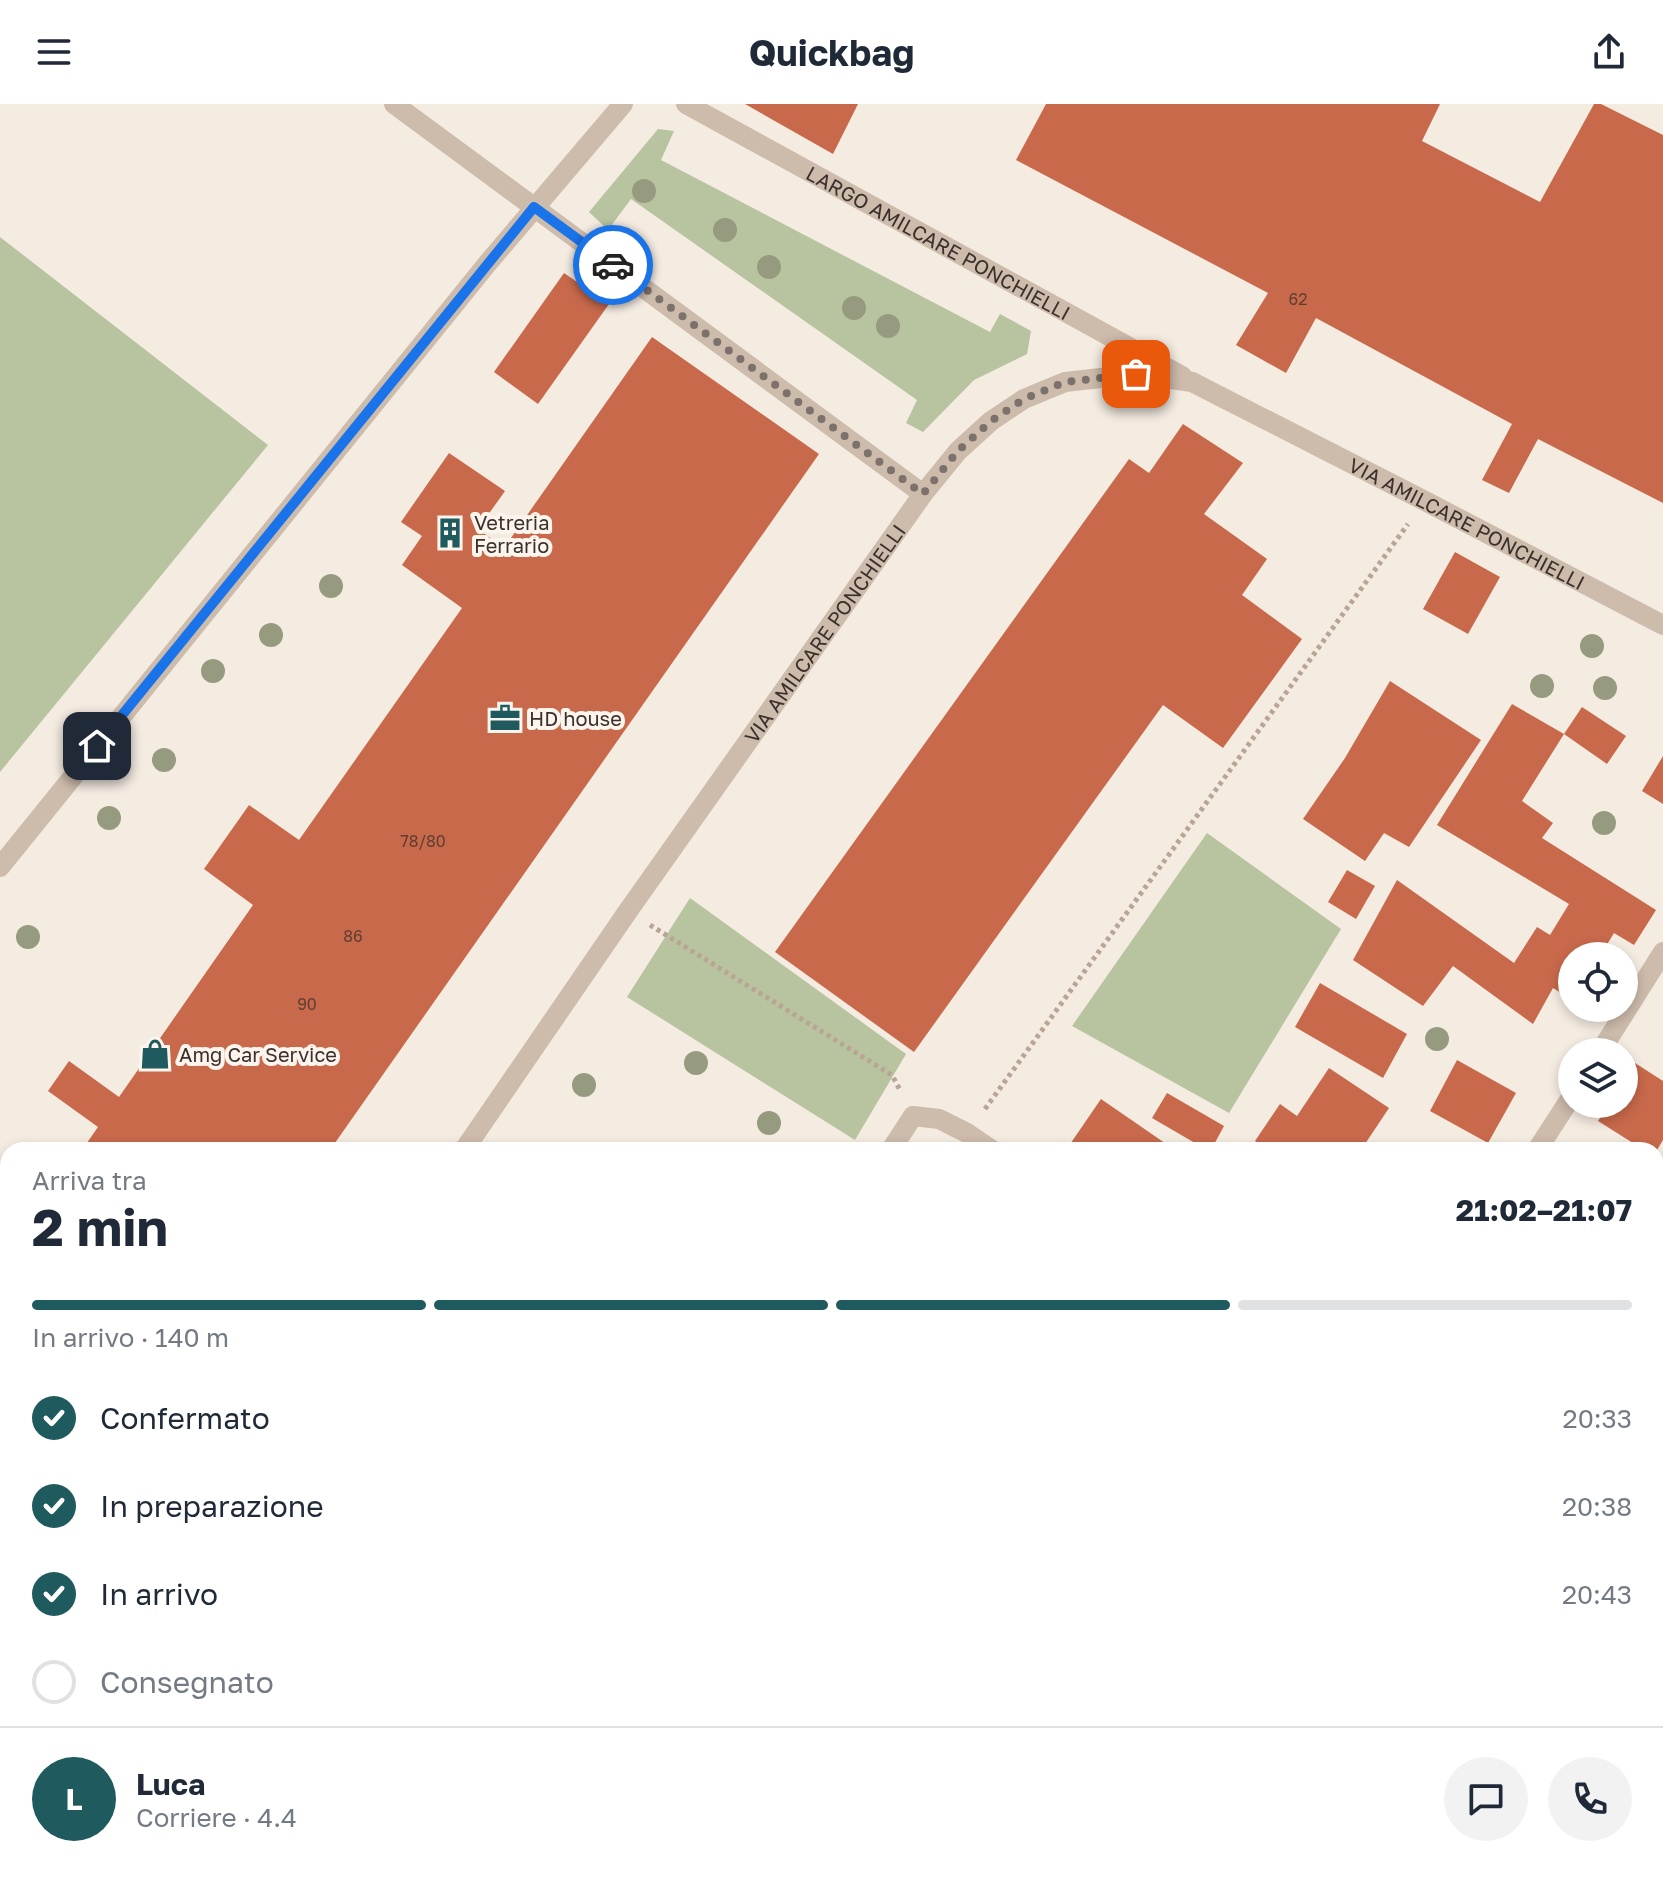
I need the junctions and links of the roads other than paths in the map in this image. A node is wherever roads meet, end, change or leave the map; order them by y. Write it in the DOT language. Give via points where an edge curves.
graph roads {
  1 [pos="394,104"];
  2 [pos="623,104"];
  3 [pos="686,104"];
  4 [pos="534,207"];
  5 [pos="1192,382"];
  6 [pos="923,494"];
  7 [pos="1663,625"];
  8 [pos="0,867"];
  9 [pos="1663,952"];
  10 [pos="1609,1038"];
  11 [pos="1558,1118"];
  12 [pos="469,1142"];
  13 [pos="896,1142"];
  14 [pos="980,1142"];
  15 [pos="1542,1142"];
  1 -- 4 [label="street"];
  2 -- 4 [label="street"];
  3 -- 5 [label="street, LARGO AMILCARE PONCHIELLI"];
  4 -- 6 [label="street"];
  4 -- 8 [label="street"];
  5 -- 6 [label="street, VIA AMILCARE PONCHIELLI" via="1136,374 1065,382 1024,399 958,451"];
  5 -- 7 [label="street, VIA AMILCARE PONCHIELLI"];
  6 -- 12 [label="street, VIA AMILCARE PONCHIELLI"];
  9 -- 10 [label="street"];
  11 -- 15 [label="street"];
  13 -- 14 [label="street" via="913,1116 939,1119"];
}
